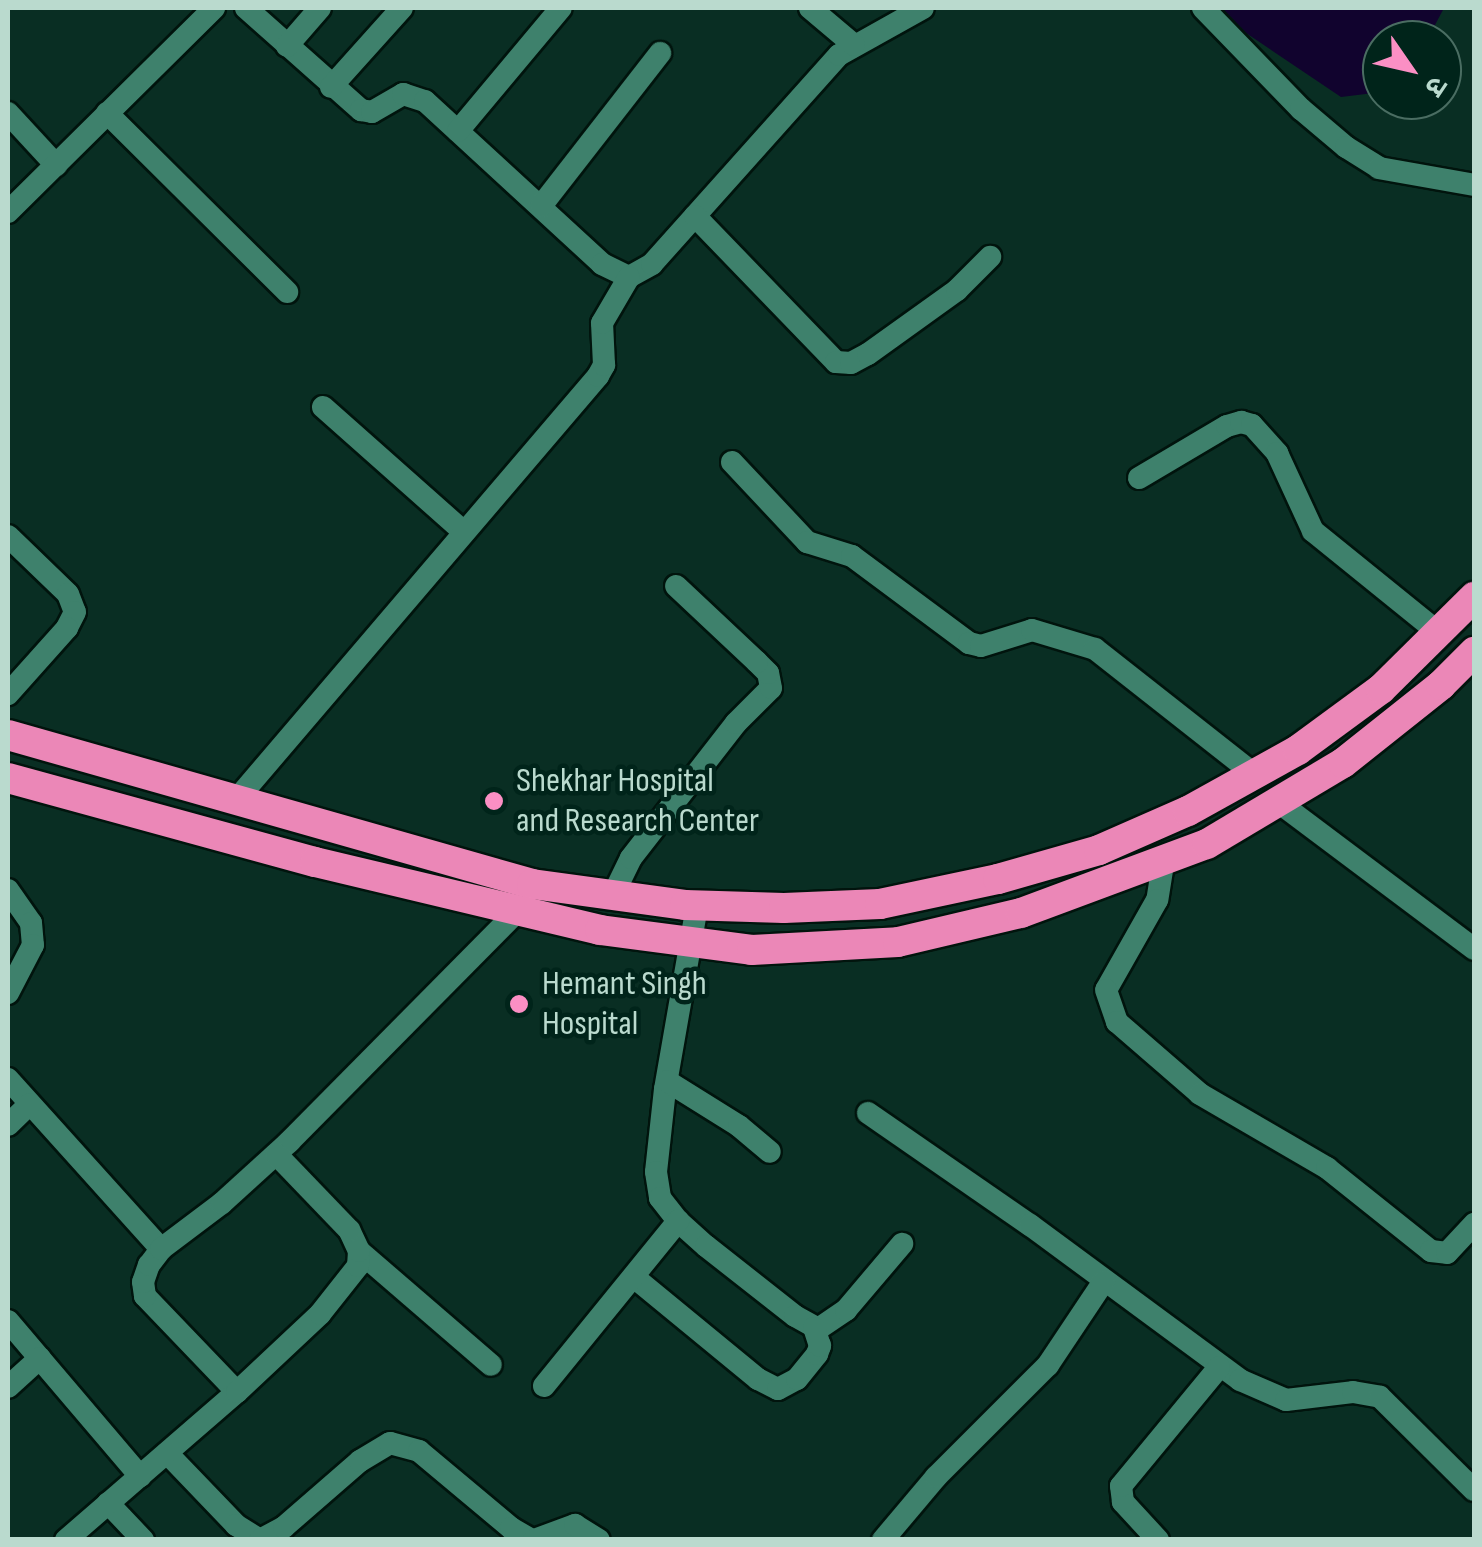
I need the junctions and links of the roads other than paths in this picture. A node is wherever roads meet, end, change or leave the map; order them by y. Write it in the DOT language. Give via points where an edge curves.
graph roads {
  1 [pos="214,8"];
  2 [pos="246,8"];
  3 [pos="320,8"];
  4 [pos="402,8"];
  5 [pos="561,8"];
  6 [pos="810,8"];
  7 [pos="923,8"];
  8 [pos="1203,8"];
  9 [pos="854,45"];
  10 [pos="287,46"];
  11 [pos="660,52"];
  12 [pos="331,88"];
  13 [pos="8,113"];
  14 [pos="107,113"];
  15 [pos="458,131"];
  16 [pos="56,165"];
  17 [pos="1474,186"];
  18 [pos="541,206"];
  19 [pos="8,212"];
  20 [pos="696,216"];
  21 [pos="990,257"];
  22 [pos="629,277"];
  23 [pos="288,292"];
  24 [pos="322,408"];
  25 [pos="732,462"];
  26 [pos="1140,478"];
  27 [pos="464,532"];
  28 [pos="8,536"];
  29 [pos="676,586"];
  30 [pos="1474,596"];
  31 [pos="1440,634"];
  32 [pos="1474,652"];
  33 [pos="8,694"];
  34 [pos="8,736"];
  35 [pos="1255,775"];
  36 [pos="8,778"];
  37 [pos="237,799"];
  38 [pos="1281,804"];
  39 [pos="1163,864"];
  40 [pos="8,890"];
  41 [pos="612,898"];
  42 [pos="697,906"];
  43 [pos="516,913"];
  44 [pos="693,945"];
  45 [pos="1474,949"];
  46 [pos="8,993"];
  47 [pos="8,1079"];
  48 [pos="666,1080"];
  49 [pos="30,1104"];
  50 [pos="868,1113"];
  51 [pos="8,1125"];
  52 [pos="770,1152"];
  53 [pos="276,1154"];
  54 [pos="678,1222"];
  55 [pos="1474,1224"];
  56 [pos="902,1244"];
  57 [pos="161,1249"];
  58 [pos="358,1250"];
  59 [pos="635,1278"];
  60 [pos="1104,1281"];
  61 [pos="8,1321"];
  62 [pos="814,1328"];
  63 [pos="40,1358"];
  64 [pos="491,1365"];
  65 [pos="1219,1366"];
  66 [pos="544,1386"];
  67 [pos="8,1388"];
  68 [pos="237,1392"];
  69 [pos="168,1453"];
  70 [pos="140,1476"];
  71 [pos="1474,1490"];
  72 [pos="108,1503"];
  73 [pos="290,1533"];
  74 [pos="66,1540"];
  75 [pos="143,1540"];
  76 [pos="260,1540"];
  77 [pos="533,1540"];
  78 [pos="599,1540"];
  79 [pos="884,1540"];
  80 [pos="1158,1540"];
  1 -- 14 [label="street"];
  2 -- 10 [label="street"];
  3 -- 10 [label="street"];
  4 -- 12 [label="street"];
  5 -- 15 [label="street"];
  6 -- 9 [label="street"];
  7 -- 9 [label="street"];
  8 -- 17 [label="street" via="1346,148 1379,168"];
  9 -- 20 [label="street" via="815,78"];
  10 -- 12 [label="street"];
  11 -- 18 [label="street"];
  12 -- 15 [label="street" via="372,112 414,94"];
  13 -- 16 [label="street"];
  14 -- 16 [label="street"];
  14 -- 23 [label="street"];
  15 -- 18 [label="street"];
  16 -- 19 [label="street"];
  18 -- 22 [label="street" via="602,264"];
  20 -- 21 [label="street" via="836,362 851,363 908,326"];
  20 -- 22 [label="street" via="652,264"];
  22 -- 27 [label="street" via="602,323 604,365 598,376"];
  24 -- 27 [label="street"];
  25 -- 35 [label="street" via="806,542 852,556 969,643 981,646 1032,630 1095,650"];
  26 -- 31 [label="street" via="1228,426 1252,425 1277,453 1312,531"];
  27 -- 37 [label="street"];
  28 -- 33 [label="street" via="68,594 76,612"];
  29 -- 41 [label="street" via="768,673 771,688 632,858"];
  30 -- 31 [label="highway"];
  31 -- 35 [label="highway" via="1381,689"];
  32 -- 38 [label="highway" via="1442,685"];
  34 -- 37 [label="highway"];
  35 -- 42 [label="highway" via="1099,850 998,879 880,904"];
  36 -- 43 [label="highway"];
  37 -- 41 [label="highway" via="532,884"];
  38 -- 39 [label="highway"];
  38 -- 45 [label="street"];
  39 -- 44 [label="highway" via="1021,913 898,942 752,950"];
  39 -- 55 [label="street" via="1157,900 1106,990 1117,1022 1200,1094 1327,1168 1431,1250 1447,1253"];
  40 -- 46 [label="street" via="30,923 33,945"];
  41 -- 42 [label="highway"];
  42 -- 44 [label="street"];
  43 -- 44 [label="highway"];
  43 -- 53 [label="street"];
  44 -- 48 [label="street"];
  47 -- 49 [label="street"];
  48 -- 52 [label="street"];
  48 -- 54 [label="street" via="656,1172 660,1198"];
  49 -- 51 [label="street"];
  49 -- 57 [label="street"];
  50 -- 60 [label="street"];
  53 -- 57 [label="street"];
  53 -- 58 [label="street" via="348,1230"];
  54 -- 59 [label="street"];
  54 -- 62 [label="street"];
  56 -- 62 [label="street" via="846,1310"];
  57 -- 68 [label="street" via="143,1282 145,1296"];
  58 -- 64 [label="street"];
  58 -- 68 [label="street" via="358,1266 346,1285"];
  59 -- 62 [label="street" via="758,1380 778,1389 797,1379 817,1354"];
  59 -- 66 [label="street"];
  60 -- 65 [label="street"];
  60 -- 79 [label="street" via="1048,1365 936,1476"];
  61 -- 63 [label="street"];
  63 -- 67 [label="street"];
  63 -- 70 [label="street"];
  65 -- 71 [label="street" via="1286,1400 1353,1392 1380,1397"];
  65 -- 80 [label="street" via="1121,1486 1122,1502"];
  68 -- 69 [label="street"];
  69 -- 70 [label="street"];
  69 -- 76 [label="street" via="236,1525"];
  70 -- 72 [label="street"];
  72 -- 74 [label="street"];
  72 -- 75 [label="street"];
  73 -- 76 [label="street"];
  73 -- 77 [label="street" via="360,1461 390,1443 419,1451"];
  77 -- 78 [label="street" via="575,1525"];
}
